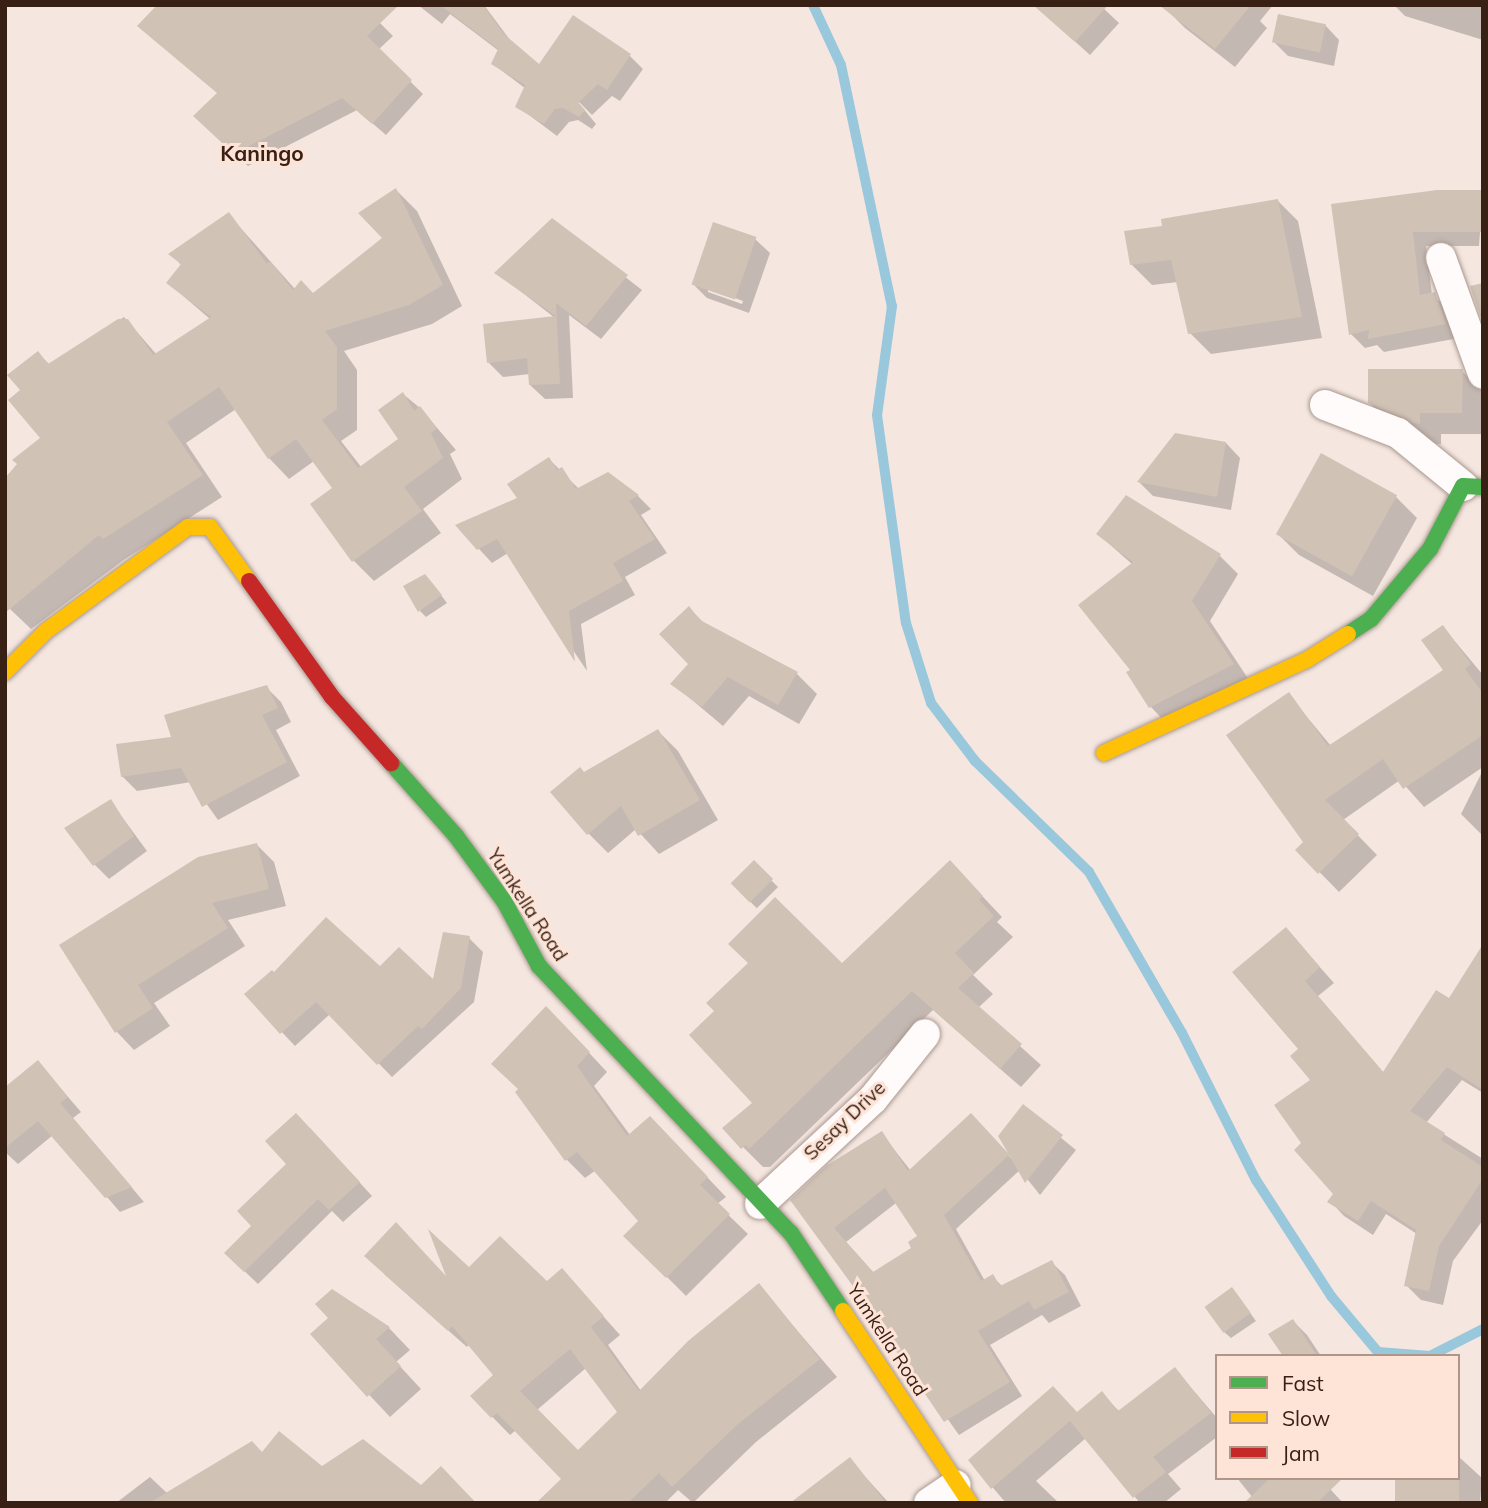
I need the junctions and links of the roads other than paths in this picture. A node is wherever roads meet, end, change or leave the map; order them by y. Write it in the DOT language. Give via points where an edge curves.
graph roads {
  1 [pos="1441,258"];
  2 [pos="1483,374"];
  3 [pos="1325,405"];
  4 [pos="1473,487"];
  5 [pos="5,672"];
  6 [pos="1104,753"];
  7 [pos="925,1034"];
  8 [pos="760,1204"];
  9 [pos="963,1494"];
  10 [pos="929,1503"];
  1 -- 2 [label="street"];
  3 -- 4 [label="street" via="1398,433"];
  4 -- 6 [label="street" via="1430,549 1371,618 1308,659"];
  5 -- 8 [label="street, Yumkella Road" via="46,631 188,527 210,527 332,698 456,836 504,901 539,966"];
  7 -- 8 [label="street, Sesay Drive" via="873,1098"];
  8 -- 9 [label="street, Yumkella Road" via="798,1243"];
  9 -- 10 [label="street"];
}
